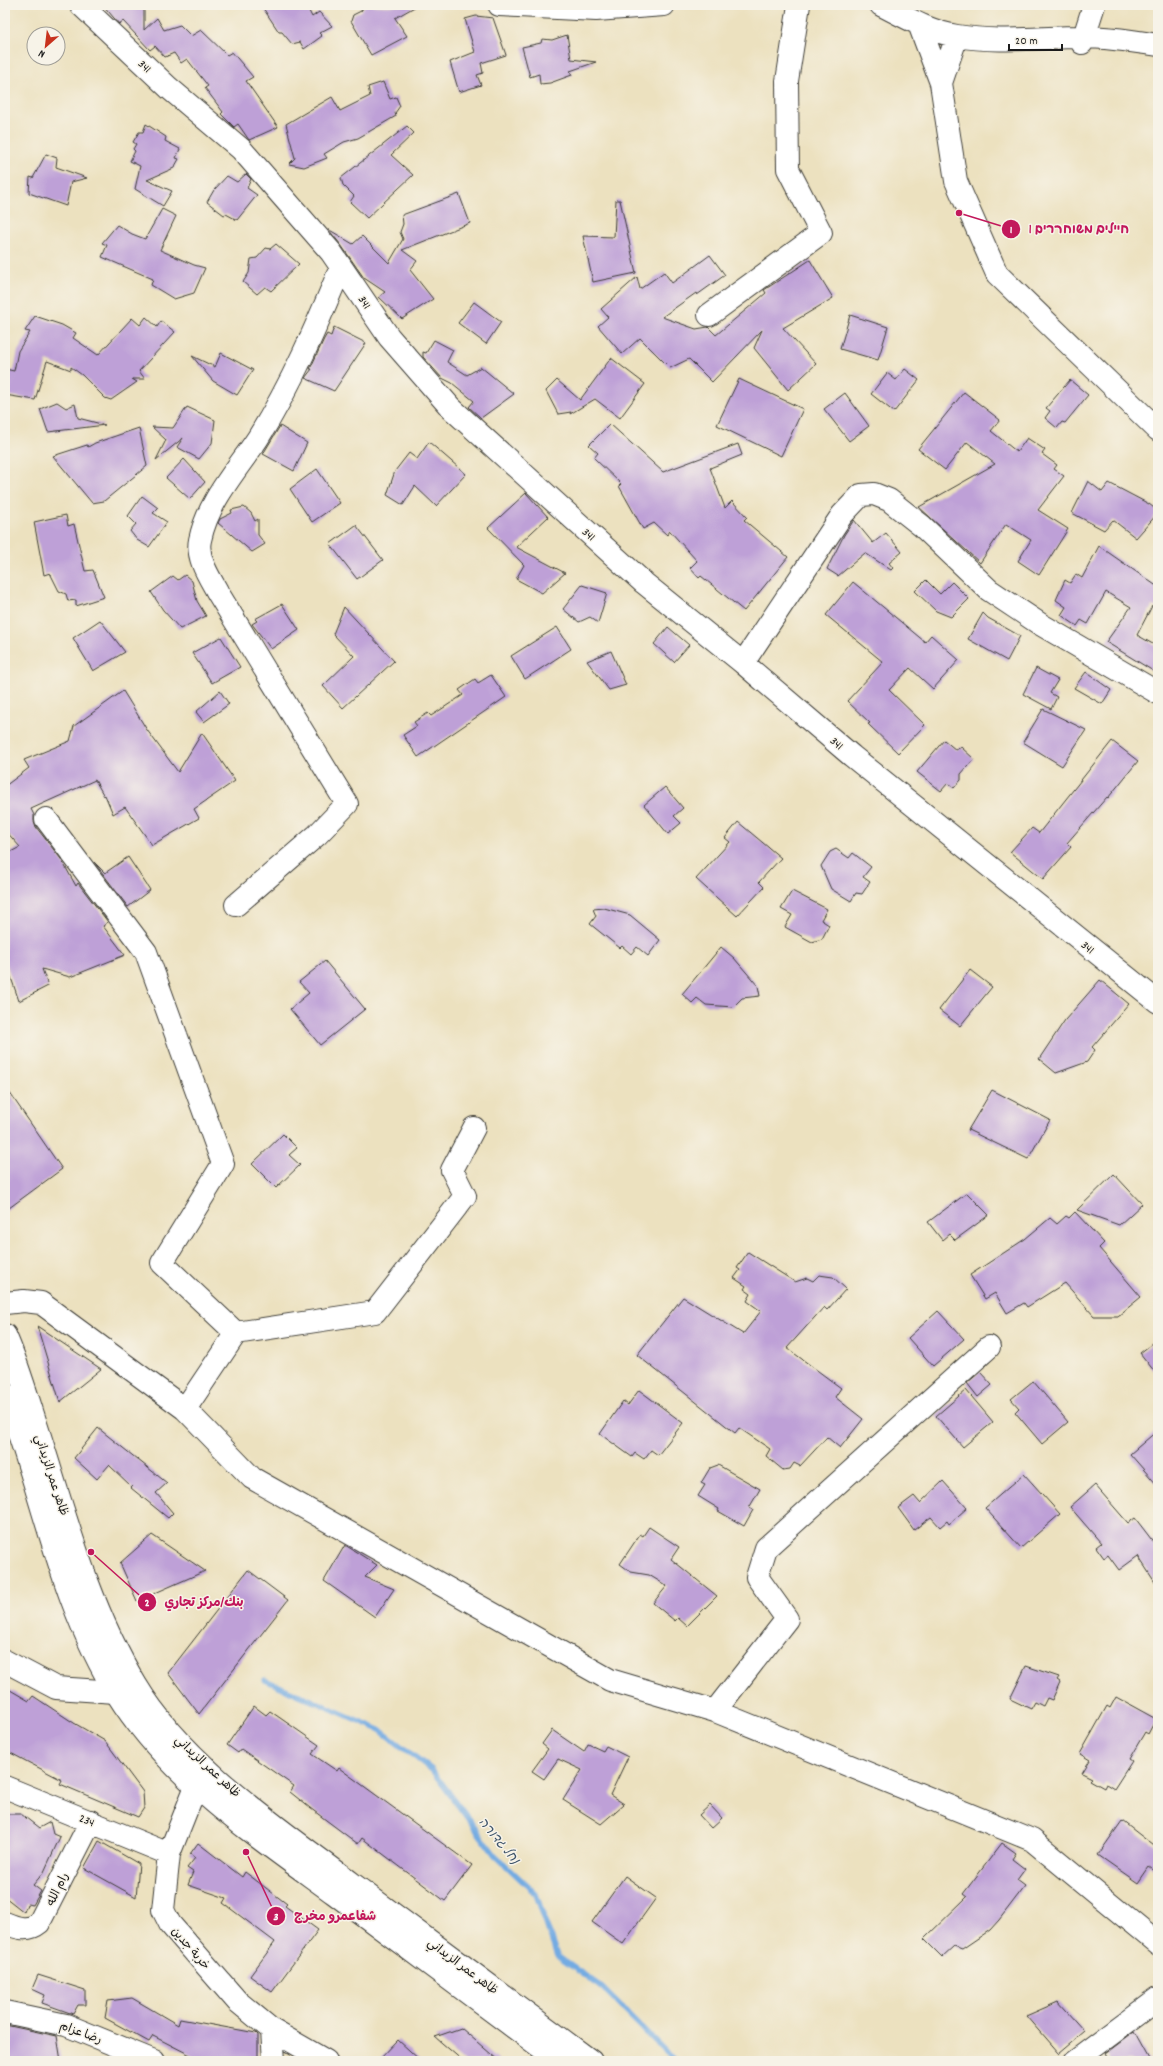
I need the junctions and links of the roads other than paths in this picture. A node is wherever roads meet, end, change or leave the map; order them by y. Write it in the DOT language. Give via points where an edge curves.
graph roads {
  1 [pos="81,5"];
  2 [pos="499,5"];
  3 [pos="664,5"];
  4 [pos="799,5"];
  5 [pos="881,5"];
  6 [pos="1094,5"];
  7 [pos="919,24"];
  8 [pos="957,36"];
  9 [pos="1083,40"];
  10 [pos="1158,45"];
  11 [pos="940,83"];
  12 [pos="341,267"];
  13 [pos="709,315"];
  14 [pos="1158,430"];
  15 [pos="743,663"];
  16 [pos="1158,694"];
  17 [pos="46,819"];
  18 [pos="236,904"];
  19 [pos="1158,1002"];
  20 [pos="474,1128"];
  21 [pos="5,1303"];
  22 [pos="236,1333"];
  23 [pos="5,1335"];
  24 [pos="989,1346"];
  25 [pos="5,1394"];
  26 [pos="184,1409"];
  27 [pos="5,1661"];
  28 [pos="116,1692"];
  29 [pos="715,1711"];
  30 [pos="5,1786"];
  31 [pos="196,1786"];
  32 [pos="91,1821"];
  33 [pos="169,1854"];
  34 [pos="5,1923"];
  35 [pos="1158,1944"];
  36 [pos="1158,1999"];
  37 [pos="5,2012"];
  38 [pos="272,2030"];
  39 [pos="154,2061"];
  40 [pos="274,2061"];
  41 [pos="326,2061"];
  42 [pos="559,2061"];
  43 [pos="591,2061"];
  44 [pos="1075,2061"];
  1 -- 12 [label="street, 341" via="169,88 241,149 331,252"];
  2 -- 3 [label="street" via="607,10"];
  4 -- 13 [label="street" via="787,82 788,169 821,233"];
  5 -- 7 [label="street"];
  6 -- 9 [label="street"];
  7 -- 8 [label="street"];
  7 -- 11 [label="street"];
  8 -- 9 [label="street"];
  8 -- 11 [label="street"];
  9 -- 10 [label="street" via="1127,40"];
  11 -- 14 [label="street" via="956,181 997,274"];
  12 -- 15 [label="street, 341" via="389,336 451,408 644,583"];
  12 -- 18 [label="street" via="308,347 258,438 217,498 199,541 203,565 218,593 347,804 317,835"];
  15 -- 16 [label="street" via="842,515 860,496 874,494 888,500 922,526 989,590 1040,624"];
  15 -- 19 [label="street, 341" via="852,756"];
  17 -- 22 [label="street" via="146,952 149,960 223,1164 162,1263"];
  20 -- 22 [label="street" via="452,1170 465,1196 375,1312"];
  21 -- 26 [label="street" via="41,1303"];
  22 -- 26 [label="street"];
  23 -- 43 [label="street, ظاهر عمر الزيداني" via="24,1385 85,1580 117,1650 155,1713 181,1743 245,1801"];
  24 -- 29 [label="street" via="766,1548 756,1577 787,1619"];
  25 -- 28 [label="street, ظاهر عمر الزيداني" via="72,1599"];
  26 -- 29 [label="street" via="252,1478 265,1486 610,1680"];
  27 -- 28 [label="street" via="56,1688"];
  28 -- 31 [label="street, ظاهر عمر الزيداني" via="135,1722"];
  29 -- 35 [label="street" via="1032,1840"];
  30 -- 32 [label="street, 234"];
  31 -- 33 [label="street, خربة جدين"];
  31 -- 42 [label="street, ظاهر عمر الزيداني" via="286,1858"];
  32 -- 33 [label="street, 234"];
  32 -- 34 [label="street, رام الله" via="39,1923 33,1928 26,1929"];
  33 -- 38 [label="street, خربة جدين" via="163,1910 170,1924 237,2001"];
  36 -- 44 [label="street"];
  37 -- 39 [label="street, رضا عزام" via="66,2025"];
  38 -- 40 [label="street"];
  38 -- 41 [label="street, خربة جدين"];
}
